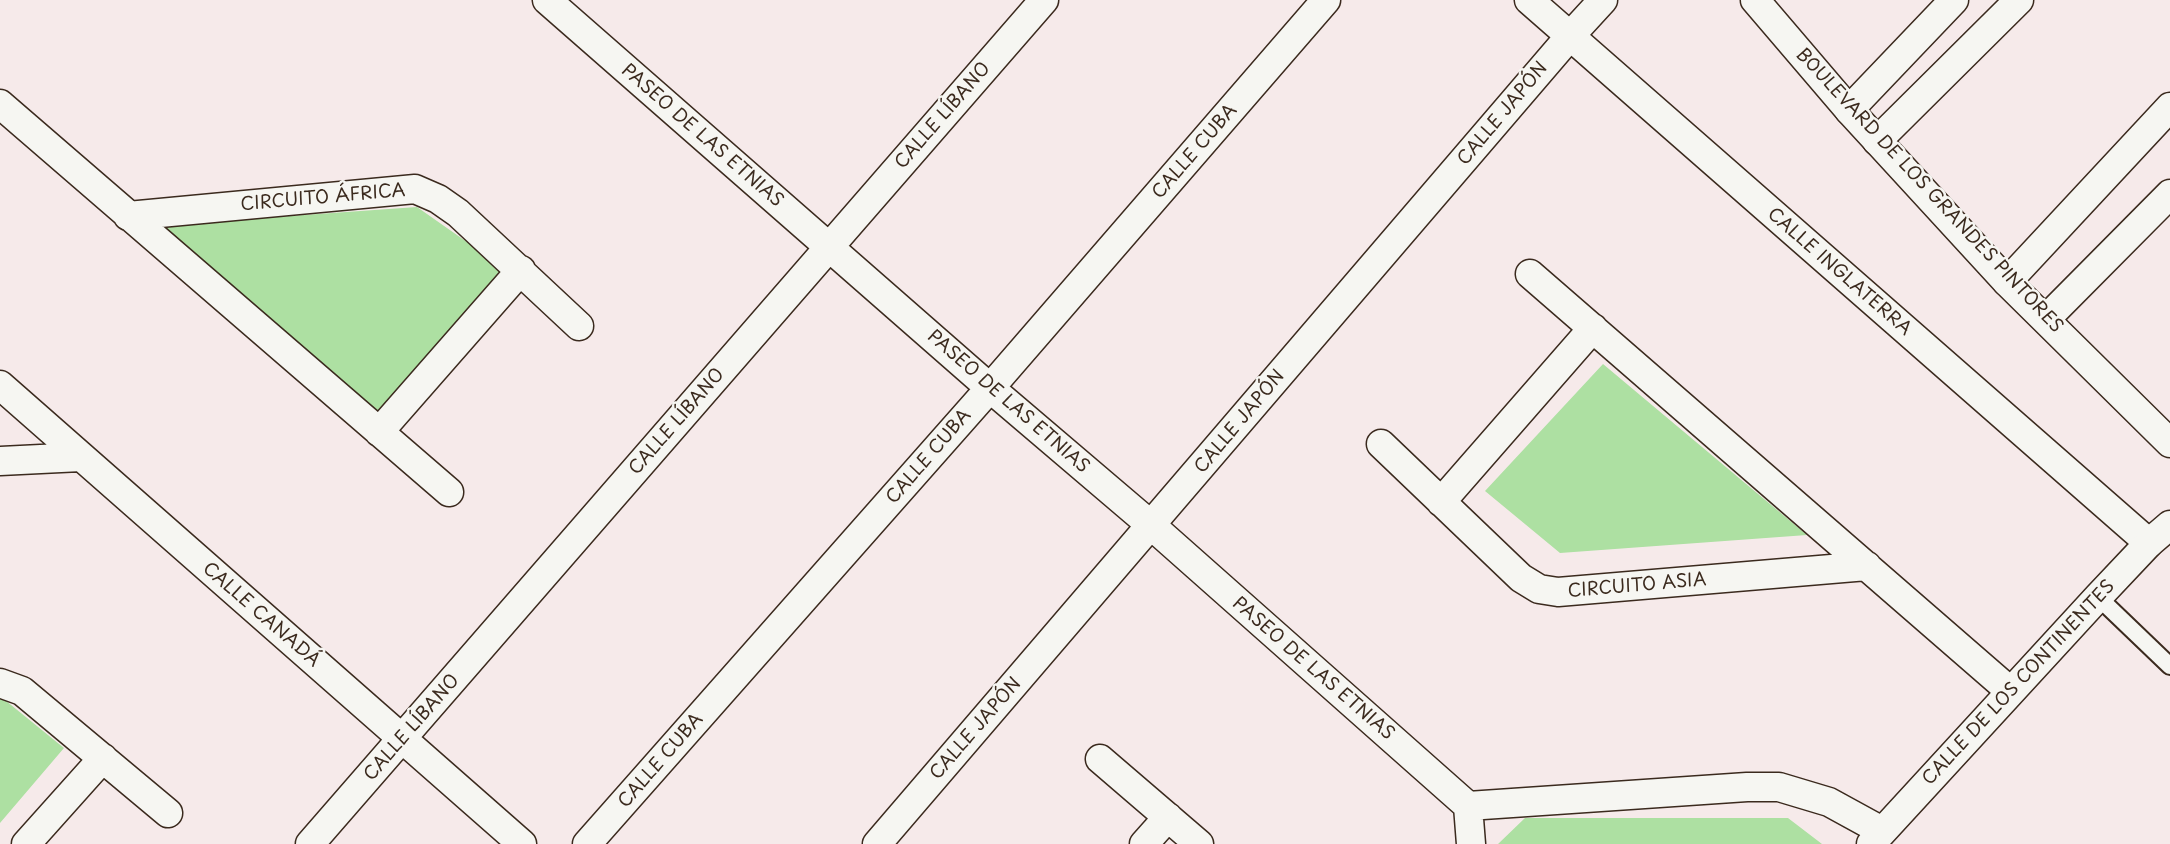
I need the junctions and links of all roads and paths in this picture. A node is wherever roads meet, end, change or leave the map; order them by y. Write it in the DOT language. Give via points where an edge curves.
graph roads {
  1 [pos="547,0"];
  2 [pos="1044,0"];
  3 [pos="1326,0"];
  4 [pos="1529,0"];
  5 [pos="1603,0"];
  6 [pos="1755,0"];
  7 [pos="1954,0"];
  8 [pos="2019,0"];
  9 [pos="1570,36"];
  10 [pos="0,104"];
  11 [pos="2170,107"];
  12 [pos="1849,110"];
  13 [pos="1877,141"];
  14 [pos="2170,194"];
  15 [pos="128,216"];
  16 [pos="829,247"];
  17 [pos="521,270"];
  18 [pos="1530,274"];
  19 [pos="2008,282"];
  20 [pos="2046,319"];
  21 [pos="579,326"];
  22 [pos="1593,328"];
  23 [pos="0,385"];
  24 [pos="990,388"];
  25 [pos="379,432"];
  26 [pos="2170,443"];
  27 [pos="1381,444"];
  28 [pos="81,457"];
  29 [pos="0,460"];
  30 [pos="449,492"];
  31 [pos="1442,502"];
  32 [pos="2170,525"];
  33 [pos="1152,526"];
  34 [pos="2149,544"];
  35 [pos="1867,566"];
  36 [pos="2098,597"];
  37 [pos="2170,666"];
  38 [pos="0,683"];
  39 [pos="2010,691"];
  40 [pos="402,739"];
  41 [pos="103,758"];
  42 [pos="1100,759"];
  43 [pos="1468,806"];
  44 [pos="168,813"];
  45 [pos="1168,817"];
  46 [pos="1877,838"];
  47 [pos="26,844"];
  48 [pos="310,844"];
  49 [pos="522,844"];
  50 [pos="587,844"];
  51 [pos="877,844"];
  52 [pos="1144,844"];
  53 [pos="1199,844"];
  54 [pos="1471,844"];
  1 -- 16 [label="street, PASEO DE LAS ETNIAS"];
  2 -- 16 [label="street, CALLE LÍBANO"];
  3 -- 24 [label="street, CALLE CUBA"];
  4 -- 9 [label="street, CALLE INGLATERRA"];
  5 -- 9 [label="street, CALLE JAPÓN"];
  6 -- 12 [label="street, BOULEVARD DE LOS GRANDES PINTORES"];
  7 -- 12 [label="street"];
  8 -- 13 [label="street"];
  9 -- 33 [label="street, CALLE JAPÓN"];
  9 -- 34 [label="street, CALLE INGLATERRA"];
  10 -- 15 [label="street"];
  11 -- 19 [label="street"];
  12 -- 13 [label="street, BOULEVARD DE LOS GRANDES PINTORES"];
  13 -- 19 [label="street, BOULEVARD DE LOS GRANDES PINTORES"];
  14 -- 20 [label="street"];
  15 -- 17 [label="street, CIRCUITO ÁFRICA" via="415,189 458,213"];
  15 -- 25 [label="street"];
  16 -- 24 [label="street, PASEO DE LAS ETNIAS"];
  16 -- 40 [label="street, CALLE LÍBANO"];
  17 -- 21 [label="street, CIRCUITO ÁFRICA"];
  17 -- 25 [label="street"];
  18 -- 22 [label="street"];
  19 -- 20 [label="street, BOULEVARD DE LOS GRANDES PINTORES"];
  20 -- 26 [label="street, BOULEVARD DE LOS GRANDES PINTORES"];
  22 -- 31 [label="street"];
  22 -- 35 [label="street"];
  23 -- 28 [label="street, CALLE CANADÁ"];
  24 -- 33 [label="street, PASEO DE LAS ETNIAS"];
  24 -- 50 [label="street, CALLE CUBA"];
  25 -- 30 [label="street"];
  27 -- 31 [label="street, CIRCUITO ASIA"];
  28 -- 29 [label="street"];
  28 -- 40 [label="street, CALLE CANADÁ"];
  31 -- 35 [label="street, CIRCUITO ASIA" via="1521,578 1539,589 1558,592"];
  32 -- 34 [label="street, CALLE DE LOS CONTINENTES"];
  33 -- 43 [label="street, PASEO DE LAS ETNIAS"];
  33 -- 51 [label="street, CALLE JAPÓN"];
  34 -- 36 [label="street, CALLE DE LOS CONTINENTES"];
  35 -- 39 [label="street"];
  36 -- 37 [label="lane"];
  36 -- 39 [label="street, CALLE DE LOS CONTINENTES"];
  38 -- 41 [label="street" via="22,691"];
  39 -- 46 [label="street, CALLE DE LOS CONTINENTES"];
  40 -- 48 [label="street, CALLE LÍBANO"];
  40 -- 49 [label="street, CALLE CANADÁ"];
  41 -- 44 [label="street"];
  41 -- 47 [label="street"];
  42 -- 45 [label="street"];
  43 -- 46 [label="street" via="1779,787 1829,802"];
  43 -- 54 [label="street"];
  45 -- 52 [label="street"];
  45 -- 53 [label="street"];
}
